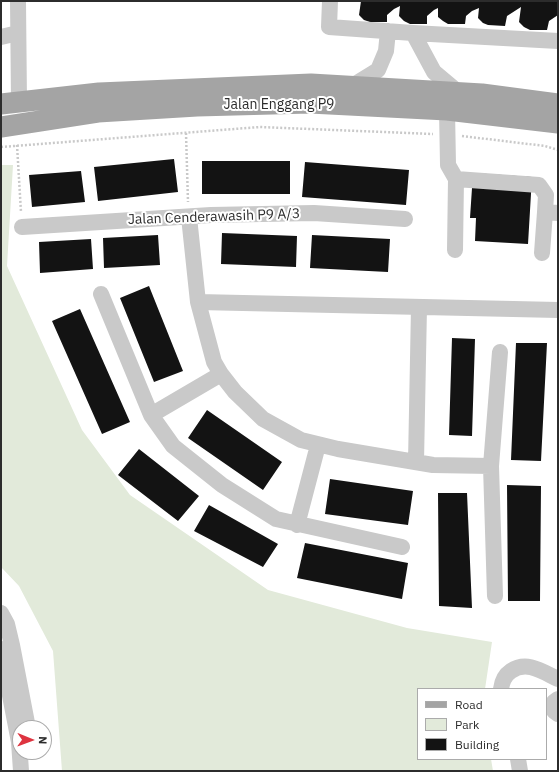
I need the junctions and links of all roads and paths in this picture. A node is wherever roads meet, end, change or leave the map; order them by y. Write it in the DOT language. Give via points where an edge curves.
graph roads {
  1 [pos="18,1"];
  2 [pos="330,1"];
  3 [pos="388,31"];
  4 [pos="18,33"];
  5 [pos="413,33"];
  6 [pos="1,37"];
  7 [pos="558,41"];
  8 [pos="352,86"];
  9 [pos="459,93"];
  10 [pos="10,103"];
  11 [pos="447,110"];
  12 [pos="557,119"];
  13 [pos="1,127"];
  14 [pos="186,133"];
  15 [pos="447,134"];
  16 [pos="17,145"];
  17 [pos="1,147"];
  18 [pos="558,150"];
  19 [pos="456,179"];
  20 [pos="552,212"];
  21 [pos="189,217"];
  22 [pos="405,219"];
  23 [pos="22,227"];
  24 [pos="455,250"];
  25 [pos="542,253"];
  26 [pos="101,294"];
  27 [pos="198,302"];
  28 [pos="419,307"];
  29 [pos="558,310"];
  30 [pos="500,352"];
  31 [pos="221,374"];
  32 [pos="151,415"];
  33 [pos="318,445"];
  34 [pos="416,462"];
  35 [pos="491,466"];
  36 [pos="297,525"];
  37 [pos="402,547"];
  38 [pos="495,596"];
  39 [pos="1,613"];
  40 [pos="1,650"];
  41 [pos="558,679"];
  42 [pos="501,688"];
  43 [pos="558,699"];
  44 [pos="558,714"];
  45 [pos="26,720"];
  46 [pos="31,760"];
  47 [pos="518,760"];
  48 [pos="21,771"];
  49 [pos="32,771"];
  50 [pos="520,771"];
  1 -- 4 [label="street"];
  2 -- 3 [label="street" via="330,26"];
  3 -- 5 [label="street"];
  3 -- 8 [label="street" via="386,51 378,70"];
  4 -- 6 [label="street"];
  4 -- 10 [label="street"];
  5 -- 7 [label="street"];
  5 -- 9 [label="street" via="434,72"];
  8 -- 9 [label="main road, Jalan Enggang P9"];
  8 -- 10 [label="main road, Jalan Enggang P9" via="311,84 106,92"];
  9 -- 12 [label="main road, Jalan Enggang P9" via="482,94"];
  11 -- 12 [label="main road, Jalan Enggang P9"];
  11 -- 13 [label="main road, Jalan Enggang P9" via="310,103 197,106 98,112"];
  11 -- 15 [label="street"];
  14 -- 15 [label="path" via="260,127"];
  14 -- 16 [label="path"];
  14 -- 21 [label="path"];
  15 -- 18 [label="path" via="545,146"];
  15 -- 19 [label="street" via="448,165"];
  16 -- 17 [label="path"];
  16 -- 23 [label="path"];
  19 -- 20 [label="street" via="539,185"];
  19 -- 24 [label="street"];
  20 -- 25 [label="street"];
  21 -- 22 [label="street, Jalan Cenderawasih P9 A/3" via="314,212"];
  21 -- 23 [label="street, Jalan Cenderawasih P9 A/3"];
  21 -- 27 [label="street"];
  26 -- 32 [label="street"];
  27 -- 28 [label="street"];
  27 -- 31 [label="street" via="211,352"];
  28 -- 29 [label="street"];
  28 -- 34 [label="street"];
  30 -- 35 [label="street"];
  31 -- 32 [label="street"];
  31 -- 33 [label="street" via="263,420 301,440"];
  32 -- 36 [label="street" via="173,446 222,485 276,519"];
  33 -- 34 [label="street"];
  33 -- 36 [label="street"];
  34 -- 35 [label="street" via="433,465"];
  35 -- 38 [label="street"];
  36 -- 37 [label="street"];
  39 -- 45 [label="street" via="7,624 12,645"];
  40 -- 48 [label="street" via="19,742"];
  41 -- 42 [label="street" via="533,667 522,666 505,675"];
  43 -- 44 [label="street" via="553,707"];
  46 -- 49 [label="street"];
  47 -- 50 [label="street"];
}
